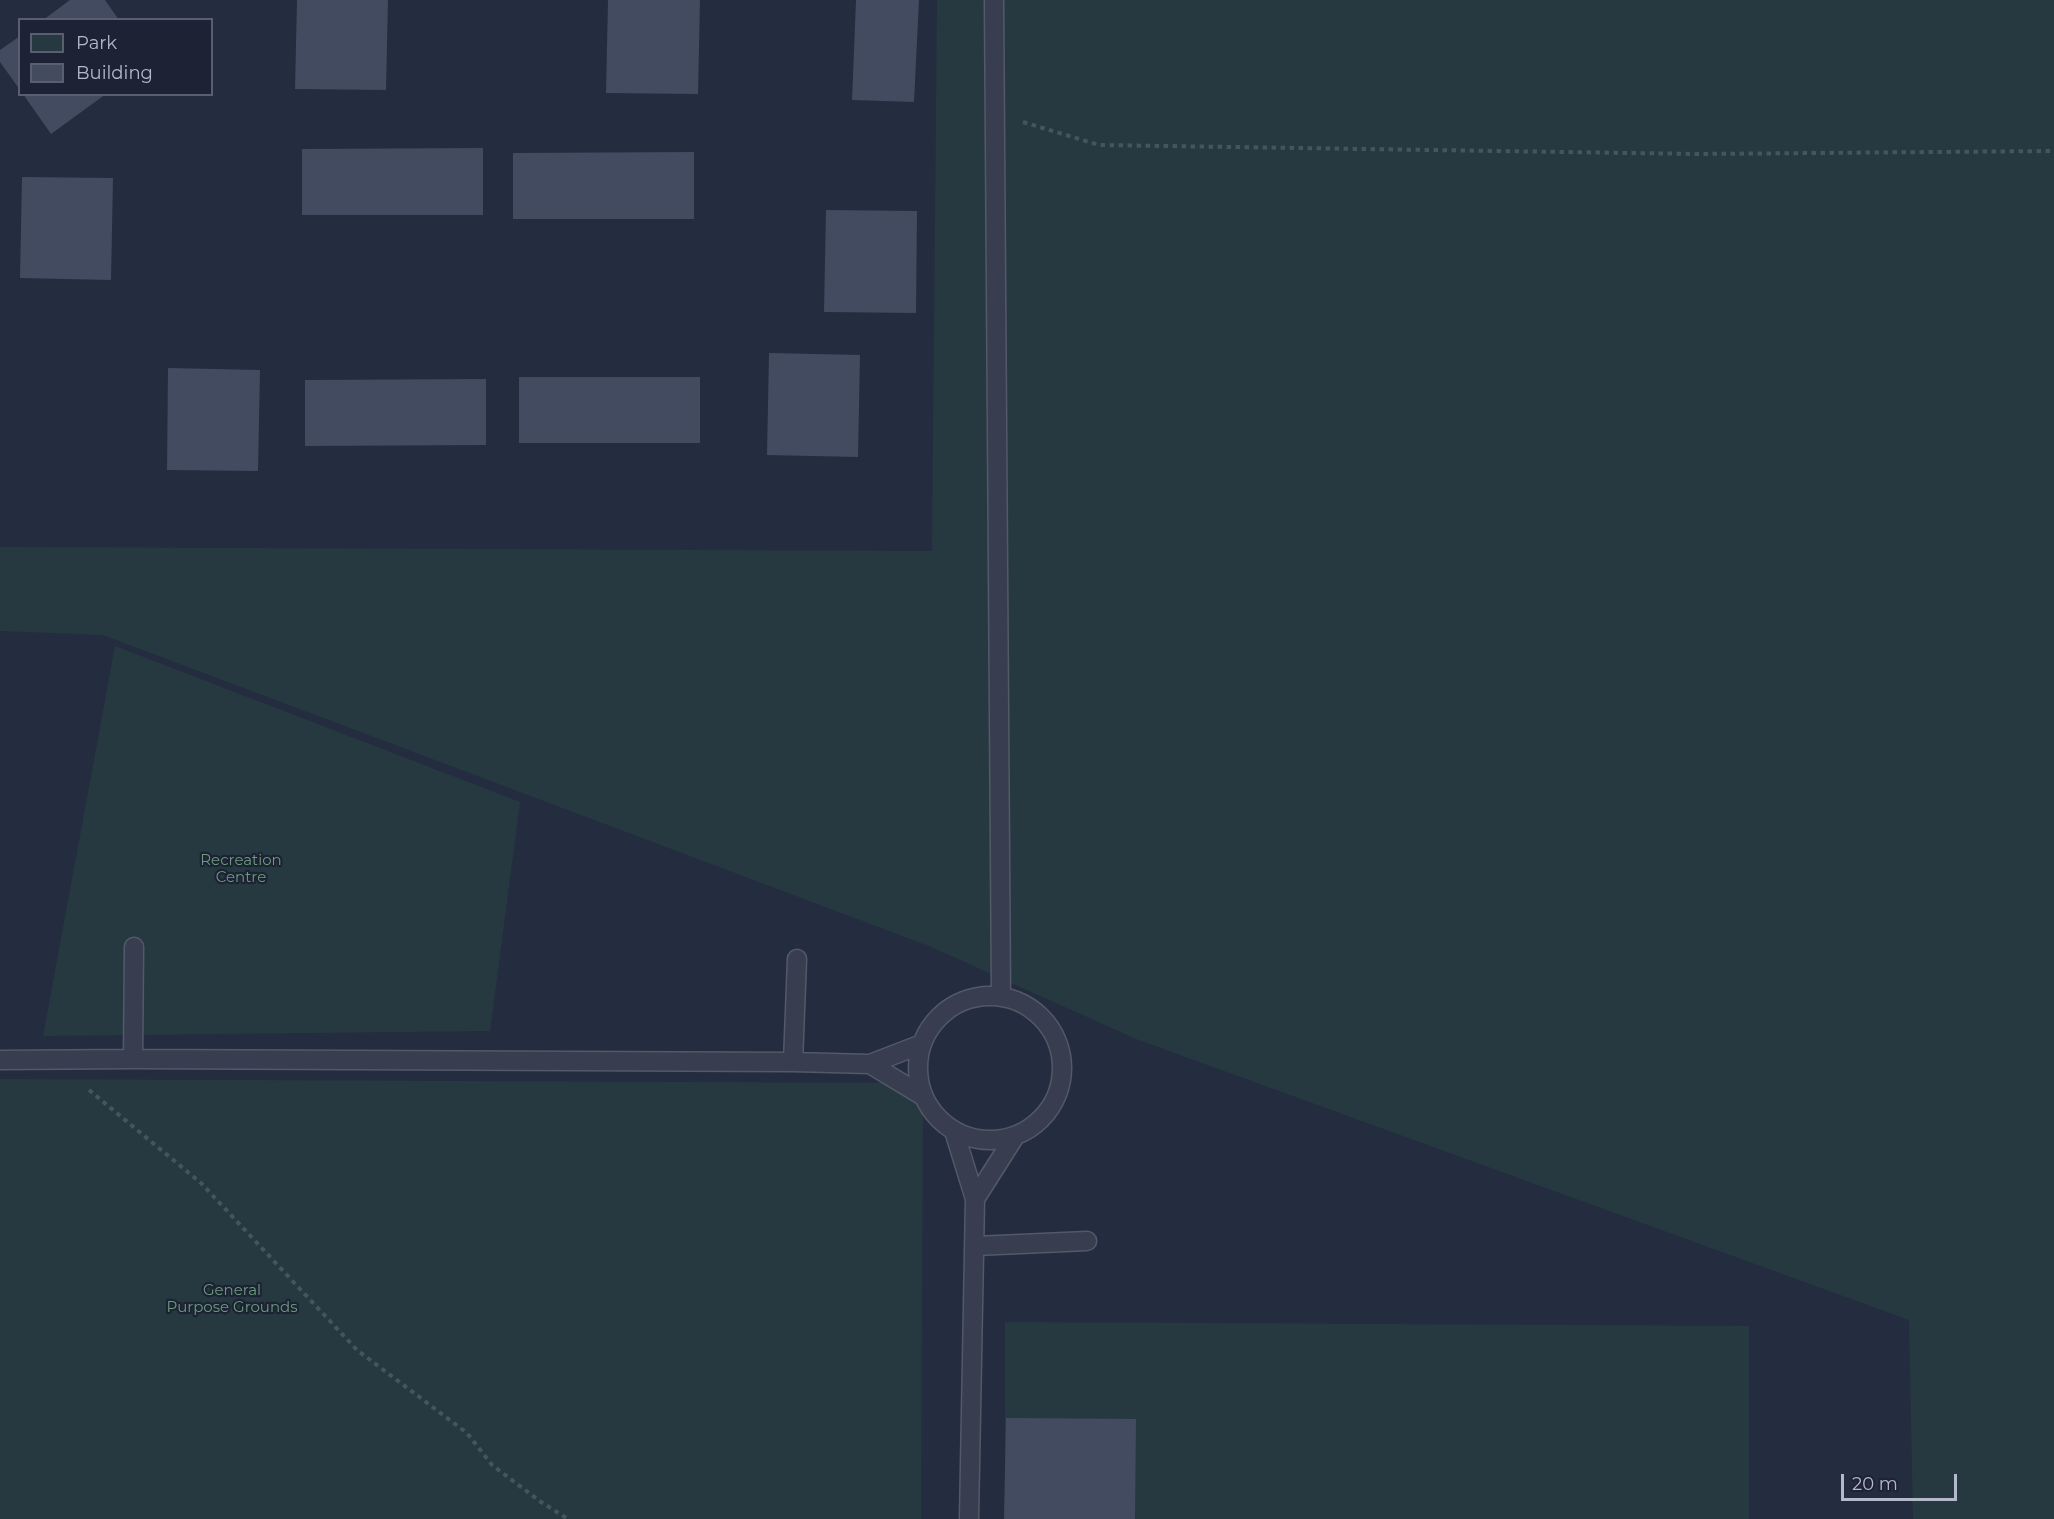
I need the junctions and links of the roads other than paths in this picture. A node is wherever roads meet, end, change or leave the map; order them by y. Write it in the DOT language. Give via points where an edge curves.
graph roads {
  1 [pos="994,0"];
  2 [pos="134,947"];
  3 [pos="797,959"];
  4 [pos="1001,997"];
  5 [pos="922,1044"];
  6 [pos="133,1059"];
  7 [pos="0,1060"];
  8 [pos="793,1062"];
  9 [pos="870,1064"];
  10 [pos="923,1096"];
  11 [pos="954,1131"];
  12 [pos="1015,1136"];
  13 [pos="975,1199"];
  14 [pos="1087,1241"];
  15 [pos="976,1246"];
  16 [pos="969,1519"];
  1 -- 4 [label="lane"];
  2 -- 6 [label="lane"];
  3 -- 8 [label="lane"];
  4 -- 5 [label="lane" via="976,998 953,1007 929,1030"];
  4 -- 12 [label="lane" via="1021,1003 1039,1015 1061,1051 1063,1072 1049,1111"];
  5 -- 9 [label="lane"];
  5 -- 10 [label="lane" via="918,1070"];
  6 -- 7 [label="lane"];
  6 -- 8 [label="lane"];
  8 -- 9 [label="lane"];
  9 -- 10 [label="lane"];
  10 -- 11 [label="lane" via="936,1116"];
  11 -- 12 [label="lane" via="994,1140"];
  11 -- 13 [label="lane"];
  12 -- 13 [label="lane"];
  13 -- 15 [label="lane"];
  14 -- 15 [label="lane"];
  15 -- 16 [label="lane"];
}
